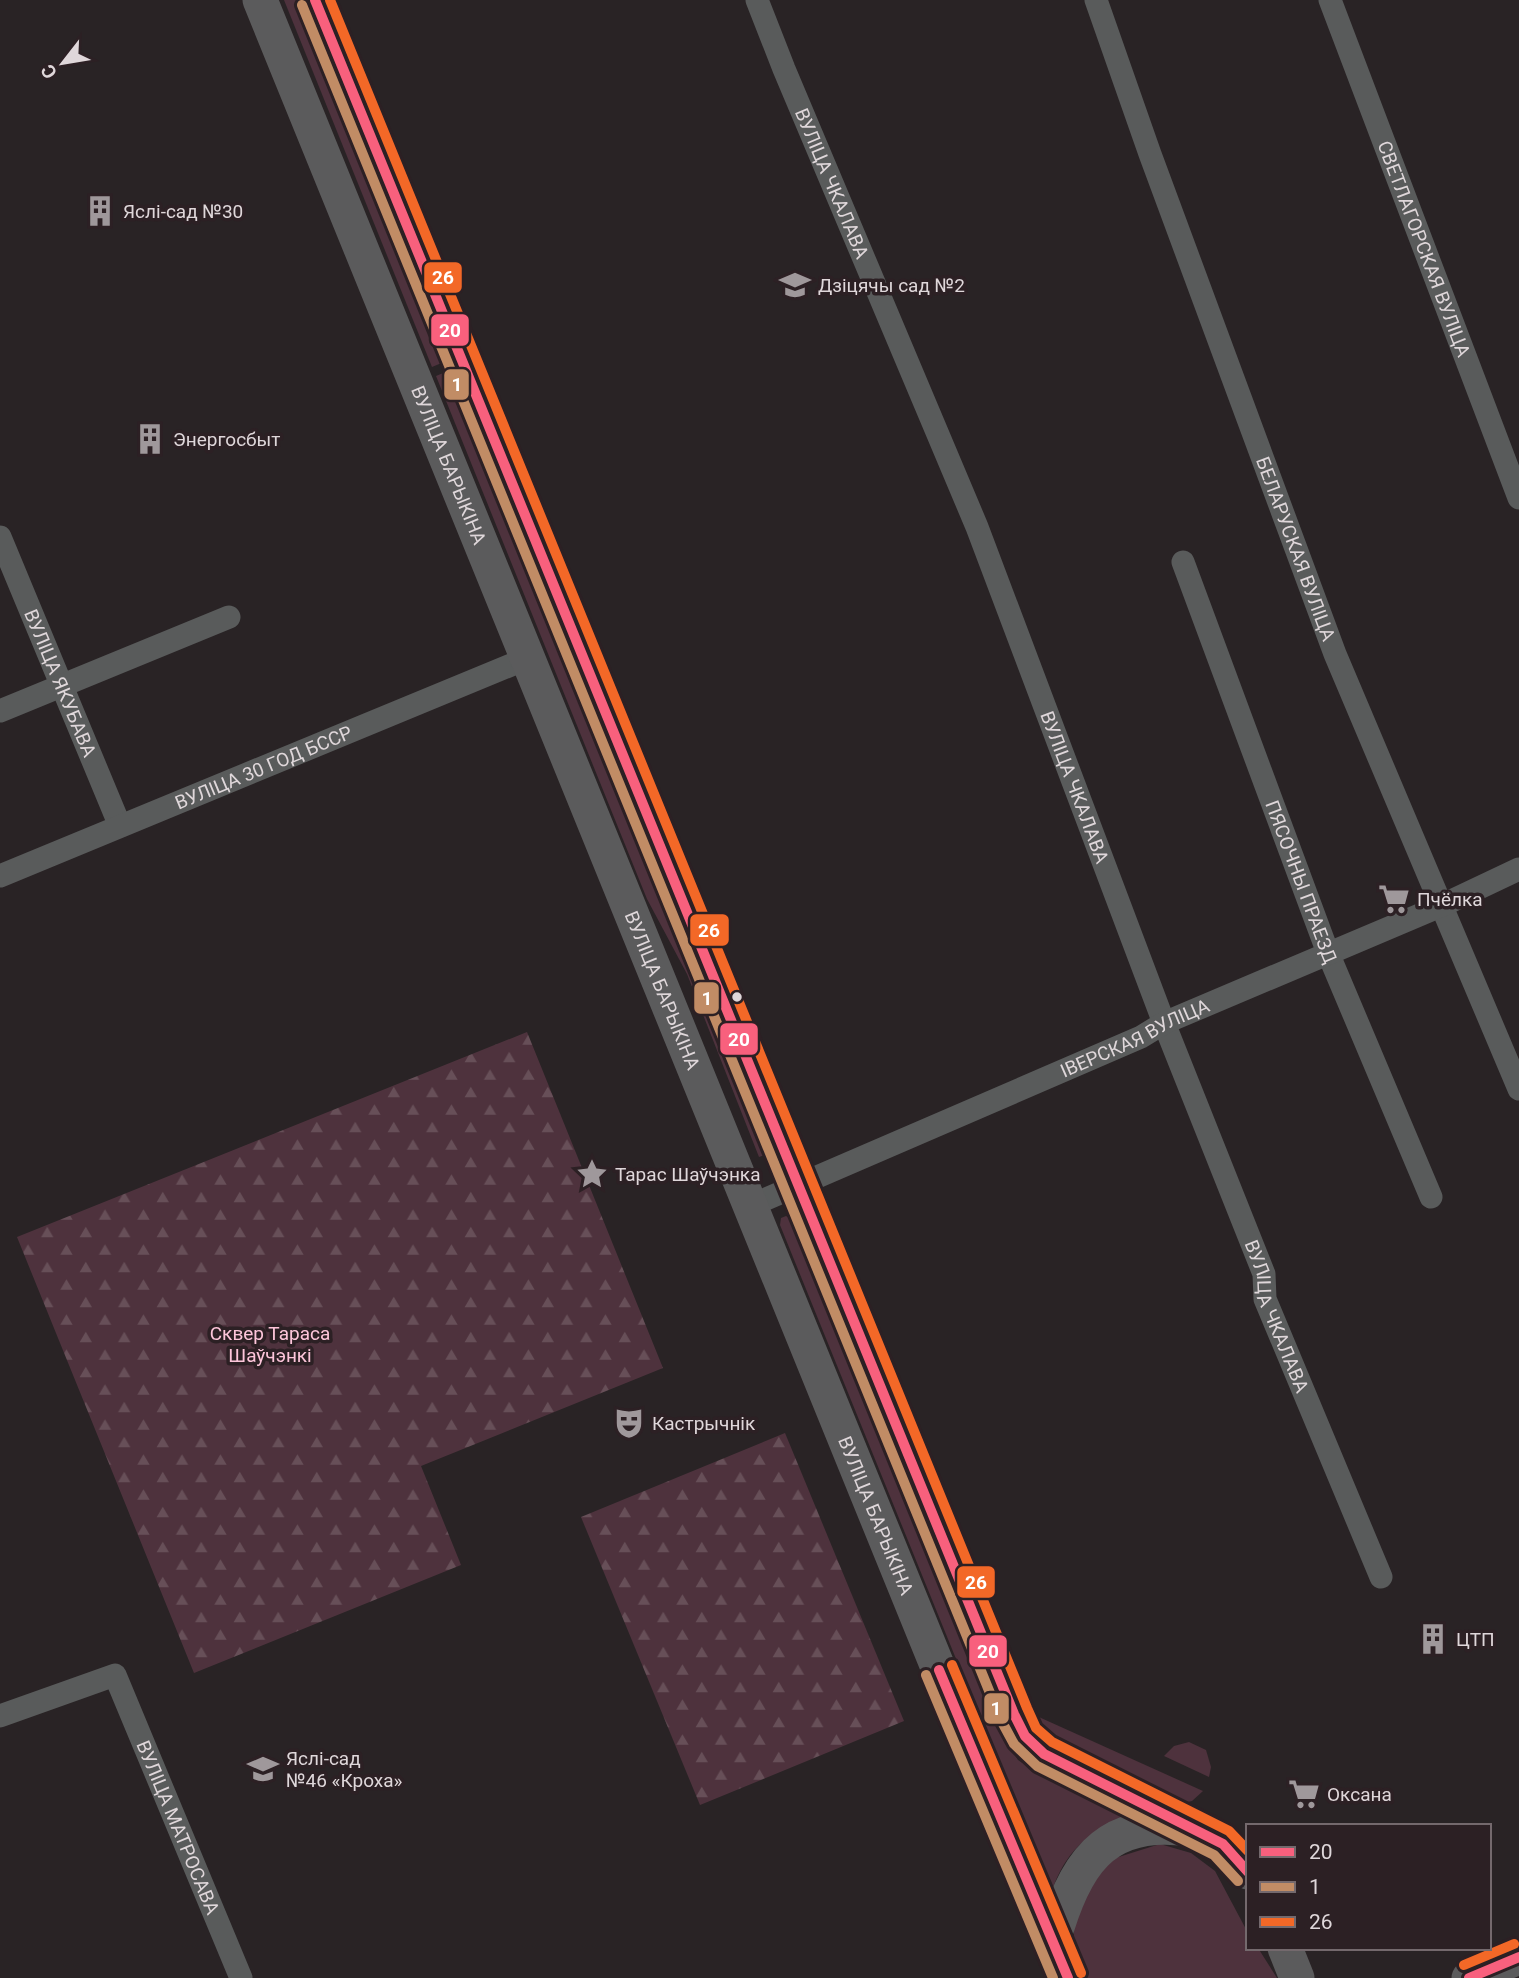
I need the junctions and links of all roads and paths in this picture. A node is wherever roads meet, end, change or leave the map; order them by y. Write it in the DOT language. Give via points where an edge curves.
graph roads {
  1 [pos="260,0"];
  2 [pos="315,0"];
  3 [pos="757,0"];
  4 [pos="1096,0"];
  5 [pos="1330,0"];
  6 [pos="1519,498"];
  7 [pos="0,537"];
  8 [pos="1183,562"];
  9 [pos="229,617"];
  10 [pos="528,658"];
  11 [pos="61,687"];
  12 [pos="0,710"];
  13 [pos="120,826"];
  14 [pos="1519,869"];
  15 [pos="0,876"];
  16 [pos="1443,905"];
  17 [pos="1328,953"];
  18 [pos="1164,1023"];
  19 [pos="1519,1089"];
  20 [pos="797,1185"];
  21 [pos="1431,1197"];
  22 [pos="750,1206"];
  23 [pos="1381,1577"];
  24 [pos="0,1716"];
  25 [pos="1198,1830"];
  26 [pos="1246,1870"];
  27 [pos="1053,1941"];
  28 [pos="1286,1950"];
  29 [pos="1519,1957"];
  30 [pos="241,1978"];
  31 [pos="1068,1978"];
  32 [pos="1297,1978"];
  33 [pos="1469,1978"];
  1 -- 10 [label="main road, ВУЛІЦА БАРЫКІНА"];
  2 -- 20 [label="main road"];
  3 -- 18 [label="street, ВУЛІЦА ЧКАЛАВА" via="977,527"];
  4 -- 16 [label="street, БЕЛАРУСКАЯ ВУЛІЦА" via="1335,654"];
  5 -- 6 [label="street, СВЕТЛАГОРСКАЯ ВУЛІЦА"];
  7 -- 11 [label="street, ВУЛІЦА ЯКУБАВА"];
  8 -- 17 [label="street, ПЯСОЧНЫ ПРАЕЗД"];
  9 -- 11 [label="street"];
  10 -- 13 [label="street, ВУЛІЦА 30 ГОД БССР"];
  10 -- 22 [label="main road, ВУЛІЦА БАРЫКІНА"];
  11 -- 12 [label="street"];
  11 -- 13 [label="street, ВУЛІЦА ЯКУБАВА"];
  13 -- 15 [label="street, ВУЛІЦА 30 ГОД БССР"];
  14 -- 16 [label="street, ІВЕРСКАЯ ВУЛІЦА"];
  16 -- 17 [label="street, ІВЕРСКАЯ ВУЛІЦА"];
  16 -- 19 [label="street, БЕЛАРУСКАЯ ВУЛІЦА"];
  17 -- 18 [label="street, ІВЕРСКАЯ ВУЛІЦА"];
  17 -- 21 [label="street, ПЯСОЧНЫ ПРАЕЗД"];
  18 -- 20 [label="street, ІВЕРСКАЯ ВУЛІЦА" via="1141,1037"];
  18 -- 23 [label="street, ВУЛІЦА ЧКАЛАВА" via="1264,1274 1265,1299"];
  20 -- 22 [label="street, ІВЕРСКАЯ ВУЛІЦА"];
  20 -- 25 [label="main road" via="1025,1736 1061,1764"];
  22 -- 27 [label="main road, ВУЛІЦА БАРЫКІНА"];
  24 -- 30 [label="street, ВУЛІЦА МАТРОСАВА" via="116,1675"];
  25 -- 26 [label="main road" via="1223,1844"];
  25 -- 27 [label="main road" via="1168,1826 1141,1830 1116,1838 1091,1855 1063,1906"];
  27 -- 31 [label="main road, ВУЛІЦА БАРЫКІНА"];
  28 -- 32 [label="main road"];
  29 -- 33 [label="main road"];
}
